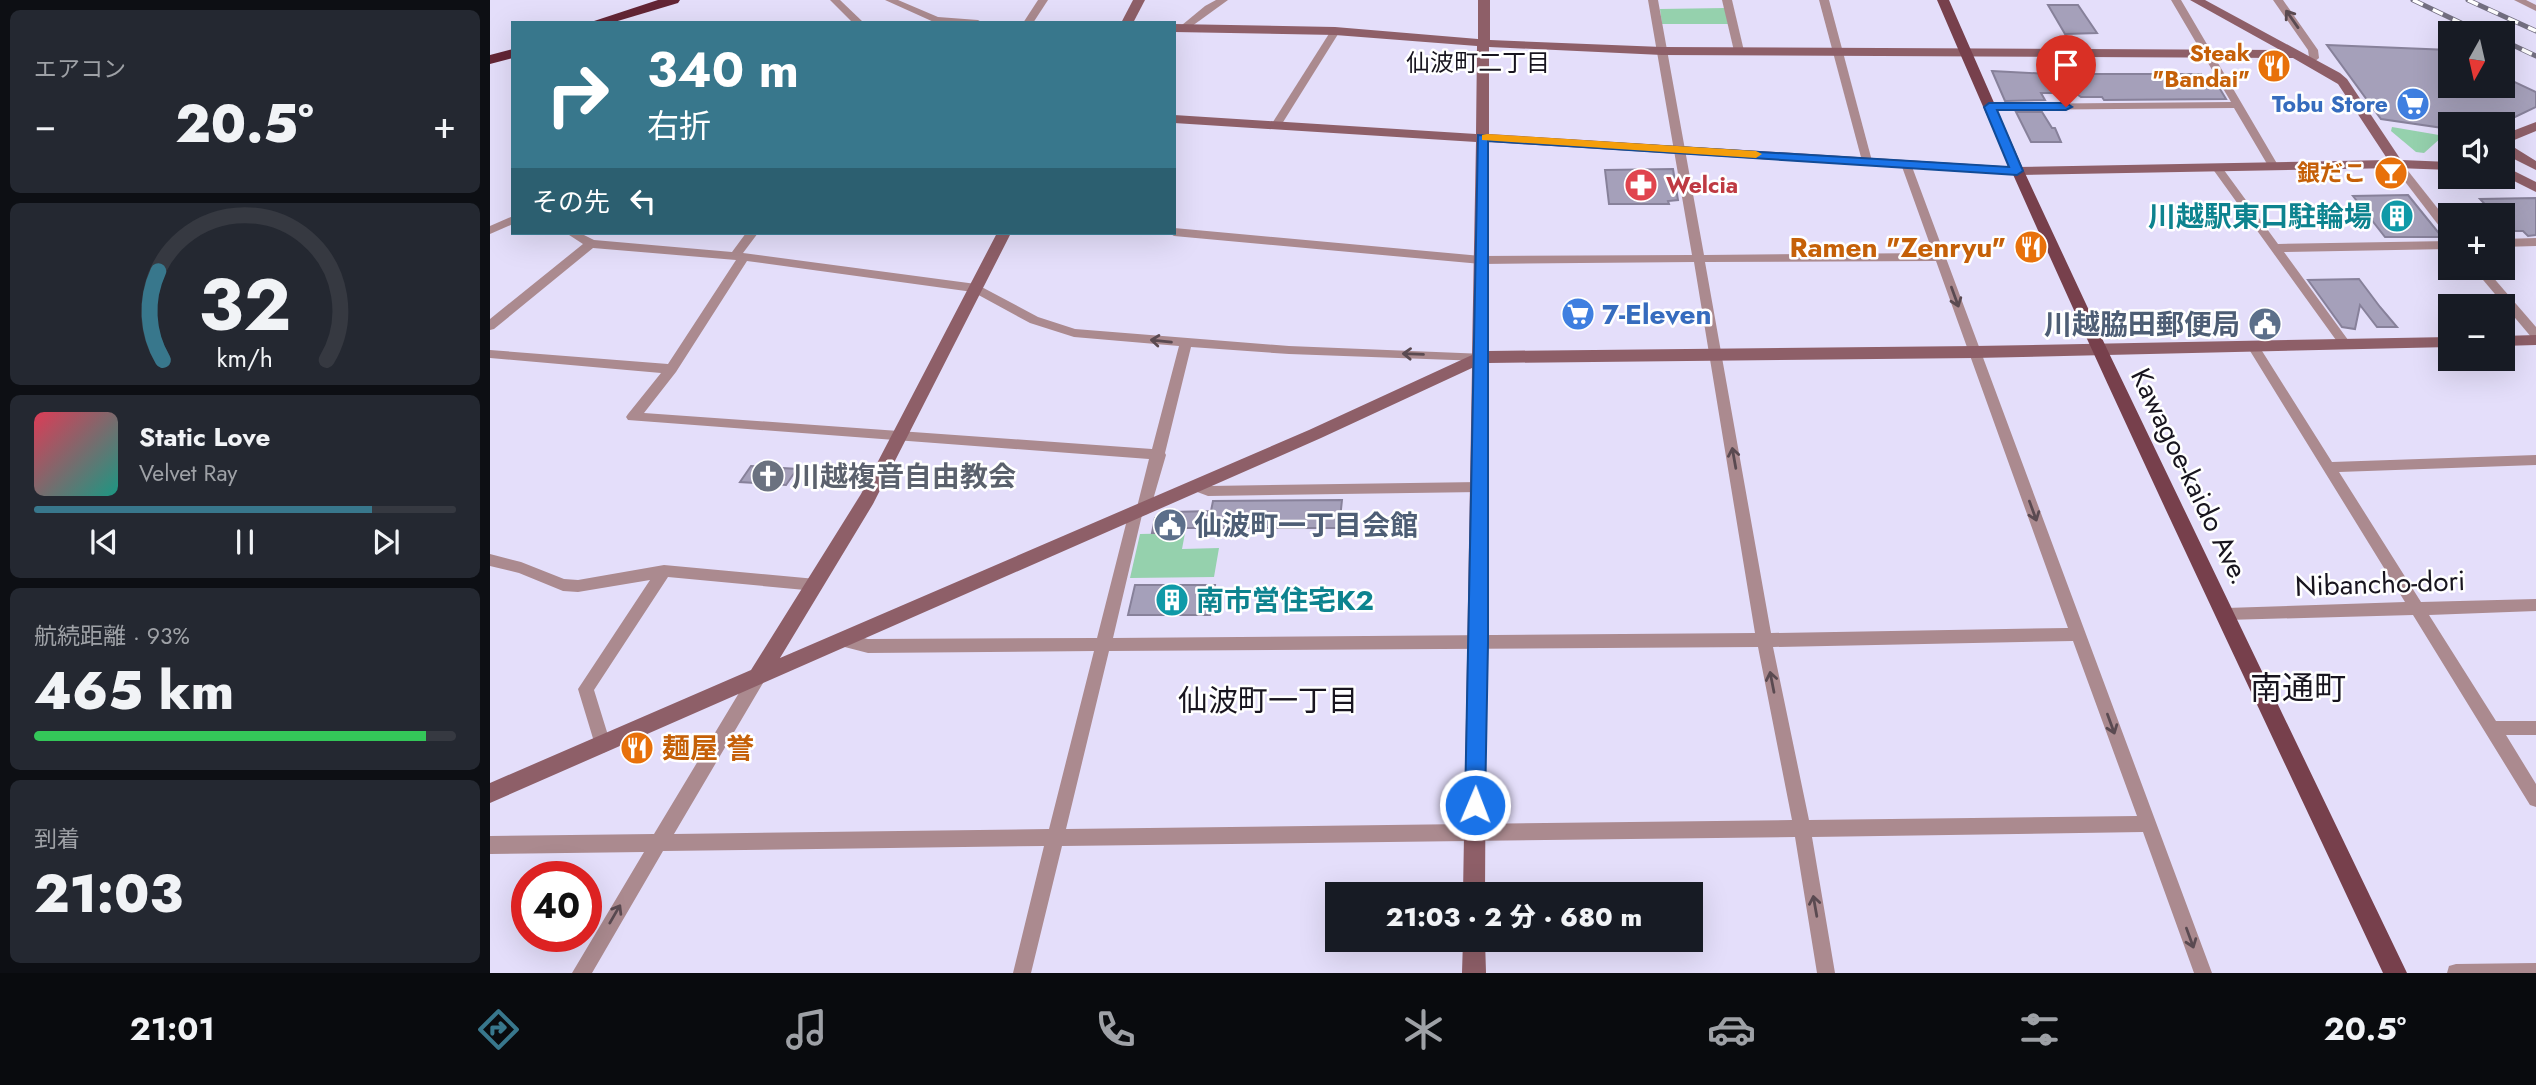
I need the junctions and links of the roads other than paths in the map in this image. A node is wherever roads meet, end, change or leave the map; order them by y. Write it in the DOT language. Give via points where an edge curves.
graph roads {
  1 [pos="673,0"];
  2 [pos="690,0"];
  3 [pos="835,0"];
  4 [pos="890,0"];
  5 [pos="1043,0"];
  6 [pos="1139,0"];
  7 [pos="1223,0"];
  8 [pos="1484,0"];
  9 [pos="1653,0"];
  10 [pos="1727,0"];
  11 [pos="1824,0"];
  12 [pos="1943,0"];
  13 [pos="2176,0"];
  14 [pos="2196,0"];
  15 [pos="2278,0"];
  16 [pos="2519,0"];
  17 [pos="2536,8"];
  18 [pos="602,21"];
  19 [pos="621,21"];
  20 [pos="857,21"];
  21 [pos="950,21"];
  22 [pos="1029,21"];
  23 [pos="1128,21"];
  24 [pos="1180,28"];
  25 [pos="1335,32"];
  26 [pos="1484,43"];
  27 [pos="511,47"];
  28 [pos="1662,51"];
  29 [pos="1739,51"];
  30 [pos="1840,52"];
  31 [pos="490,53"];
  32 [pos="511,54"];
  33 [pos="1967,54"];
  34 [pos="2209,54"];
  35 [pos="2294,54"];
  36 [pos="490,60"];
  37 [pos="2310,61"];
  38 [pos="2237,104"];
  39 [pos="1989,107"];
  40 [pos="1176,119"];
  41 [pos="1276,125"];
  42 [pos="2536,126"];
  43 [pos="2515,136"];
  44 [pos="1482,137"];
  45 [pos="1679,150"];
  46 [pos="1867,161"];
  47 [pos="1906,164"];
  48 [pos="2397,164"];
  49 [pos="2438,164"];
  50 [pos="2274,167"];
  51 [pos="2217,168"];
  52 [pos="2017,171"];
  53 [pos="2515,176"];
  54 [pos="2536,188"];
  55 [pos="2438,217"];
  56 [pos="511,220"];
  57 [pos="490,230"];
  58 [pos="1176,232"];
  59 [pos="575,235"];
  60 [pos="751,235"];
  61 [pos="1003,235"];
  62 [pos="2536,242"];
  63 [pos="2515,243"];
  64 [pos="591,244"];
  65 [pos="2438,245"];
  66 [pos="2277,248"];
  67 [pos="740,257"];
  68 [pos="1940,257"];
  69 [pos="1698,258"];
  70 [pos="1481,260"];
  71 [pos="2489,280"];
  72 [pos="976,288"];
  73 [pos="490,326"];
  74 [pos="2536,335"];
  75 [pos="2536,340"];
  76 [pos="2515,341"];
  77 [pos="2438,342"];
  78 [pos="1186,343"];
  79 [pos="2345,344"];
  80 [pos="2253,346"];
  81 [pos="2099,349"];
  82 [pos="1975,352"];
  83 [pos="490,354"];
  84 [pos="1715,356"];
  85 [pos="1481,357"];
  86 [pos="671,369"];
  87 [pos="901,437"];
  88 [pos="1159,455"];
  89 [pos="2536,460"];
  90 [pos="2329,467"];
  91 [pos="1197,486"];
  92 [pos="1480,487"];
  93 [pos="1140,511"];
  94 [pos="490,560"];
  95 [pos="664,571"];
  96 [pos="816,585"];
  97 [pos="2536,605"];
  98 [pos="2417,608"];
  99 [pos="2226,614"];
  100 [pos="2078,634"];
  101 [pos="842,640"];
  102 [pos="1764,640"];
  103 [pos="1479,643"];
  104 [pos="1103,645"];
  105 [pos="757,678"];
  106 [pos="2493,728"];
  107 [pos="2536,728"];
  108 [pos="603,745"];
  109 [pos="490,793"];
  110 [pos="2536,799"];
  111 [pos="2148,824"];
  112 [pos="1802,828"];
  113 [pos="1474,832"];
  114 [pos="1057,838"];
  115 [pos="490,845"];
  116 [pos="656,845"];
  117 [pos="1474,882"];
  118 [pos="1474,952"];
  119 [pos="2536,972"];
  120 [pos="581,973"];
  121 [pos="1022,973"];
  122 [pos="1474,973"];
  123 [pos="1826,973"];
  124 [pos="2203,973"];
  125 [pos="2395,973"];
  126 [pos="2456,973"];
  1 -- 18 [label="highway"];
  2 -- 19 [label="highway"];
  3 -- 20 [label="street"];
  4 -- 21 [label="street" via="936,20"];
  5 -- 22 [label="street"];
  6 -- 23 [label="street"];
  7 -- 24 [label="street"];
  8 -- 26 [label="street"];
  9 -- 28 [label="street"];
  10 -- 29 [label="street"];
  11 -- 30 [label="street"];
  12 -- 33 [label="main road, Kawagoe-kaido Ave."];
  13 -- 34 [label="street"];
  14 -- 35 [label="street"];
  37 -- 15 [label="street, one-way" via="2315,54"];
  16 -- 17 [label="street"];
  24 -- 25 [label="street"];
  25 -- 26 [label="street"];
  25 -- 41 [label="street"];
  26 -- 28 [label="street"];
  26 -- 44 [label="street"];
  27 -- 31 [label="highway"];
  28 -- 29 [label="street"];
  28 -- 45 [label="street"];
  29 -- 30 [label="street"];
  30 -- 33 [label="street"];
  30 -- 46 [label="street"];
  32 -- 36 [label="highway"];
  33 -- 34 [label="street"];
  33 -- 39 [label="main road, Kawagoe-kaido Ave."];
  34 -- 35 [label="street"];
  34 -- 38 [label="street"];
  35 -- 37 [label="street"];
  37 -- 48 [label="street" via="2343,82"];
  38 -- 39 [label="street"];
  38 -- 50 [label="street"];
  39 -- 52 [label="main road, Kawagoe-kaido Ave."];
  40 -- 41 [label="street"];
  41 -- 44 [label="street"];
  42 -- 43 [label="street"];
  44 -- 45 [label="street"];
  44 -- 70 [label="street"];
  45 -- 46 [label="street"];
  45 -- 69 [label="street"];
  46 -- 47 [label="street"];
  47 -- 52 [label="street"];
  47 -- 68 [label="street"];
  48 -- 49 [label="street"];
  48 -- 50 [label="street"];
  48 -- 55 [label="street"];
  50 -- 51 [label="street"];
  51 -- 52 [label="street"];
  51 -- 66 [label="street"];
  52 -- 81 [label="main road, Kawagoe-kaido Ave."];
  53 -- 54 [label="street"];
  56 -- 57 [label="street"];
  58 -- 70 [label="street"];
  59 -- 64 [label="street"];
  60 -- 67 [label="street"];
  61 -- 72 [label="street"];
  62 -- 63 [label="street"];
  64 -- 67 [label="street"];
  64 -- 73 [label="street"];
  65 -- 66 [label="street"];
  66 -- 79 [label="street"];
  67 -- 72 [label="street"];
  67 -- 86 [label="street"];
  68 -- 69 [label="street"];
  68 -- 82 [label="street, one-way"];
  69 -- 70 [label="street"];
  69 -- 84 [label="street"];
  70 -- 85 [label="street"];
  71 -- 74 [label="street"];
  78 -- 72 [label="street, one-way" via="1074,333 1034,320"];
  72 -- 87 [label="street"];
  75 -- 76 [label="street"];
  77 -- 79 [label="street"];
  85 -- 78 [label="street, one-way"];
  78 -- 88 [label="street"];
  79 -- 80 [label="street"];
  80 -- 81 [label="street"];
  80 -- 90 [label="street"];
  81 -- 82 [label="street"];
  81 -- 99 [label="main road, Kawagoe-kaido Ave."];
  82 -- 84 [label="street"];
  82 -- 100 [label="street, one-way"];
  83 -- 86 [label="street"];
  84 -- 85 [label="street"];
  102 -- 84 [label="street, one-way"];
  85 -- 91 [label="street"];
  85 -- 92 [label="street"];
  86 -- 87 [label="street" via="633,417"];
  87 -- 88 [label="street"];
  87 -- 96 [label="street"];
  88 -- 93 [label="street"];
  89 -- 90 [label="street"];
  90 -- 98 [label="street"];
  91 -- 92 [label="street" via="1208,491"];
  91 -- 93 [label="street"];
  92 -- 103 [label="street"];
  93 -- 101 [label="street"];
  93 -- 104 [label="street"];
  94 -- 95 [label="street" via="578,586"];
  95 -- 96 [label="street"];
  95 -- 108 [label="street" via="586,689"];
  96 -- 105 [label="street"];
  97 -- 98 [label="street, Nibancho-dori"];
  98 -- 99 [label="street, Nibancho-dori"];
  98 -- 106 [label="street"];
  99 -- 125 [label="main road, Kawagoe-kaido Ave."];
  100 -- 102 [label="street"];
  100 -- 111 [label="street, one-way"];
  101 -- 104 [label="street" via="868,646"];
  101 -- 105 [label="street"];
  102 -- 103 [label="street"];
  112 -- 102 [label="street, one-way"];
  103 -- 104 [label="street"];
  103 -- 113 [label="street"];
  104 -- 114 [label="street"];
  105 -- 108 [label="street"];
  105 -- 116 [label="street"];
  106 -- 107 [label="street"];
  106 -- 110 [label="street"];
  108 -- 109 [label="street"];
  111 -- 112 [label="street"];
  111 -- 124 [label="street, one-way"];
  112 -- 113 [label="street"];
  123 -- 112 [label="street, one-way"];
  113 -- 114 [label="street"];
  113 -- 117 [label="street"];
  114 -- 116 [label="street"];
  114 -- 121 [label="street"];
  115 -- 116 [label="street"];
  120 -- 116 [label="street, one-way"];
  118 -- 122 [label="street"];
  119 -- 126 [label="street"];
}
